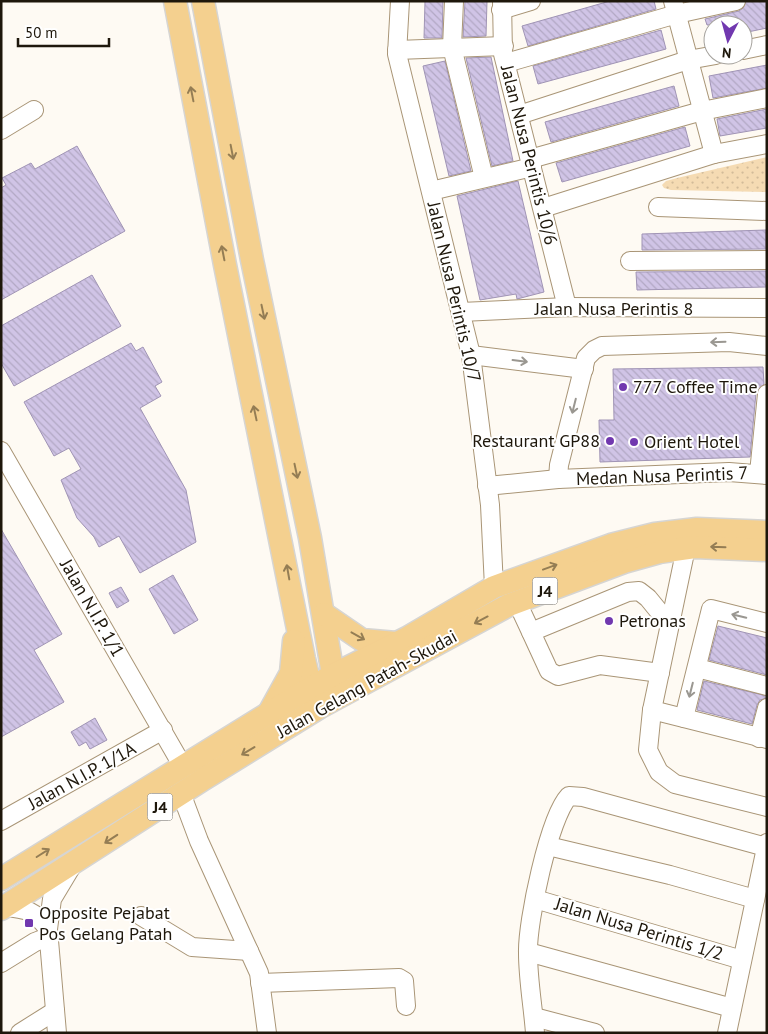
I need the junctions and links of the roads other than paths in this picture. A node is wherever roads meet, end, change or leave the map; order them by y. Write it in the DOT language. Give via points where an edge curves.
graph roads {
  1 [pos="175,1"];
  2 [pos="203,1"];
  3 [pos="400,1"];
  4 [pos="454,1"];
  5 [pos="531,1"];
  6 [pos="736,1"];
  7 [pos="501,6"];
  8 [pos="675,7"];
  9 [pos="767,45"];
  10 [pos="452,48"];
  11 [pos="753,48"];
  12 [pos="397,50"];
  13 [pos="505,55"];
  14 [pos="703,57"];
  15 [pos="688,60"];
  16 [pos="767,98"];
  17 [pos="34,110"];
  18 [pos="702,111"];
  19 [pos="519,115"];
  20 [pos="1,130"];
  21 [pos="767,144"];
  22 [pos="714,154"];
  23 [pos="531,163"];
  24 [pos="484,178"];
  25 [pos="431,191"];
  26 [pos="658,207"];
  27 [pos="543,208"];
  28 [pos="767,211"];
  29 [pos="767,260"];
  30 [pos="630,261"];
  31 [pos="567,307"];
  32 [pos="767,308"];
  33 [pos="461,312"];
  34 [pos="767,346"];
  35 [pos="471,355"];
  36 [pos="585,364"];
  37 [pos="767,394"];
  38 [pos="1,451"];
  39 [pos="763,474"];
  40 [pos="558,479"];
  41 [pos="487,486"];
  42 [pos="767,532"];
  43 [pos="686,548"];
  44 [pos="767,550"];
  45 [pos="494,587"];
  46 [pos="517,602"];
  47 [pos="324,614"];
  48 [pos="297,620"];
  49 [pos="767,623"];
  50 [pos="670,625"];
  51 [pos="531,632"];
  52 [pos="398,643"];
  53 [pos="696,668"];
  54 [pos="660,673"];
  55 [pos="338,685"];
  56 [pos="767,686"];
  57 [pos="315,698"];
  58 [pos="767,708"];
  59 [pos="652,710"];
  60 [pos="269,713"];
  61 [pos="684,718"];
  62 [pos="163,730"];
  63 [pos="763,739"];
  64 [pos="182,765"];
  65 [pos="181,793"];
  66 [pos="767,807"];
  67 [pos="1,821"];
  68 [pos="766,845"];
  69 [pos="548,846"];
  70 [pos="74,864"];
  71 [pos="1,879"];
  72 [pos="535,899"];
  73 [pos="755,899"];
  74 [pos="3,908"];
  75 [pos="141,916"];
  76 [pos="48,934"];
  77 [pos="249,951"];
  78 [pos="528,952"];
  79 [pos="742,960"];
  80 [pos="1,963"];
  81 [pos="260,983"];
  82 [pos="406,1006"];
  83 [pos="732,1008"];
  84 [pos="55,1011"];
  85 [pos="534,1025"];
  86 [pos="20,1033"];
  87 [pos="57,1033"];
  88 [pos="267,1033"];
  89 [pos="595,1033"];
  90 [pos="726,1033"];
  48 -- 1 [label="main road, one-way"];
  2 -- 47 [label="main road, one-way"];
  3 -- 12 [label="street, Jalan Nusa Perintis 10/7"];
  4 -- 10 [label="street"];
  5 -- 7 [label="street"];
  6 -- 8 [label="street"];
  7 -- 13 [label="street, Jalan Nusa Perintis 10/6"];
  8 -- 13 [label="street"];
  8 -- 15 [label="street"];
  9 -- 11 [label="street"];
  10 -- 12 [label="street"];
  10 -- 13 [label="street"];
  10 -- 24 [label="street"];
  12 -- 25 [label="street, Jalan Nusa Perintis 10/7"];
  13 -- 19 [label="street, Jalan Nusa Perintis 10/6"];
  14 -- 15 [label="street"];
  15 -- 18 [label="street"];
  15 -- 19 [label="street"];
  16 -- 18 [label="street"];
  17 -- 20 [label="street"];
  18 -- 22 [label="street"];
  18 -- 23 [label="street"];
  19 -- 23 [label="street, Jalan Nusa Perintis 10/6"];
  21 -- 22 [label="street"];
  22 -- 27 [label="street"];
  23 -- 24 [label="street"];
  23 -- 27 [label="street, Jalan Nusa Perintis 10/6"];
  24 -- 25 [label="street"];
  25 -- 33 [label="street, Jalan Nusa Perintis 10/7"];
  26 -- 28 [label="street"];
  27 -- 31 [label="street, Jalan Nusa Perintis 10/6"];
  29 -- 30 [label="street"];
  31 -- 32 [label="street, Jalan Nusa Perintis 8"];
  31 -- 33 [label="street, Jalan Nusa Perintis 8"];
  33 -- 35 [label="street, Jalan Nusa Perintis 10/7"];
  34 -- 36 [label="street, one-way" via="729,342 602,346 594,350"];
  35 -- 36 [label="street, one-way"];
  35 -- 41 [label="street, Jalan Nusa Perintis 10/7"];
  36 -- 40 [label="street, one-way"];
  37 -- 39 [label="street"];
  38 -- 62 [label="street, Jalan N.I.P. 1/1"];
  39 -- 40 [label="street, Medan Nusa Perintis 7"];
  40 -- 41 [label="street, Medan Nusa Perintis 7"];
  41 -- 45 [label="street, Jalan Nusa Perintis 10/7"];
  45 -- 42 [label="main road, Jalan Gelang Patah-Skudai / J4, one-way" via="611,545 655,534 697,529"];
  44 -- 43 [label="main road, Jalan Gelang Patah-Skudai / J4, one-way"];
  43 -- 46 [label="main road, Jalan Gelang Patah-Skudai / J4" via="624,562"];
  43 -- 50 [label="street"];
  45 -- 52 [label="main road, Jalan Gelang Patah-Skudai / J4"];
  46 -- 51 [label="street"];
  46 -- 55 [label="main road, Jalan Gelang Patah-Skudai / J4, one-way"];
  47 -- 52 [label="main road, one-way" via="362,640"];
  47 -- 55 [label="main road"];
  48 -- 57 [label="main road"];
  48 -- 60 [label="main road" via="291,673"];
  49 -- 53 [label="street, one-way" via="711,609"];
  50 -- 51 [label="street" via="639,591 628,592"];
  50 -- 54 [label="street"];
  51 -- 54 [label="street" via="549,671 558,676 600,665"];
  52 -- 55 [label="main road, Jalan Gelang Patah-Skudai / J4"];
  53 -- 56 [label="street"];
  53 -- 61 [label="street, one-way"];
  54 -- 59 [label="street"];
  55 -- 57 [label="main road, Jalan Gelang Patah-Skudai / J4"];
  57 -- 60 [label="main road, Jalan Gelang Patah-Skudai / J4"];
  57 -- 65 [label="main road, Jalan Gelang Patah-Skudai / J4, one-way"];
  58 -- 63 [label="street"];
  59 -- 61 [label="street"];
  59 -- 66 [label="street" via="648,750 659,772 675,784"];
  60 -- 64 [label="main road, Jalan Gelang Patah-Skudai / J4"];
  61 -- 63 [label="street"];
  62 -- 64 [label="street, Jalan N.I.P. 1/1"];
  62 -- 67 [label="street, Jalan N.I.P. 1/1A"];
  71 -- 64 [label="main road, Jalan Gelang Patah-Skudai / J4, one-way"];
  65 -- 70 [label="main road, Jalan Gelang Patah-Skudai / J4, one-way"];
  65 -- 77 [label="street" via="198,841"];
  68 -- 69 [label="street" via="569,796 562,804"];
  68 -- 73 [label="street"];
  69 -- 72 [label="street"];
  69 -- 73 [label="street"];
  70 -- 74 [label="main road, Jalan Gelang Patah-Skudai / J4"];
  70 -- 76 [label="street" via="52,899"];
  72 -- 78 [label="street"];
  72 -- 79 [label="street, Jalan Nusa Perintis 1/2"];
  73 -- 79 [label="street"];
  74 -- 76 [label="street" via="28,909 40,918"];
  75 -- 77 [label="street" via="192,947"];
  76 -- 80 [label="street"];
  76 -- 84 [label="street"];
  77 -- 81 [label="street"];
  78 -- 83 [label="street"];
  78 -- 85 [label="street"];
  79 -- 83 [label="street"];
  81 -- 82 [label="street" via="399,978 404,981"];
  81 -- 88 [label="street"];
  83 -- 90 [label="street"];
  84 -- 86 [label="street"];
  84 -- 87 [label="street"];
  85 -- 89 [label="street"];
}
